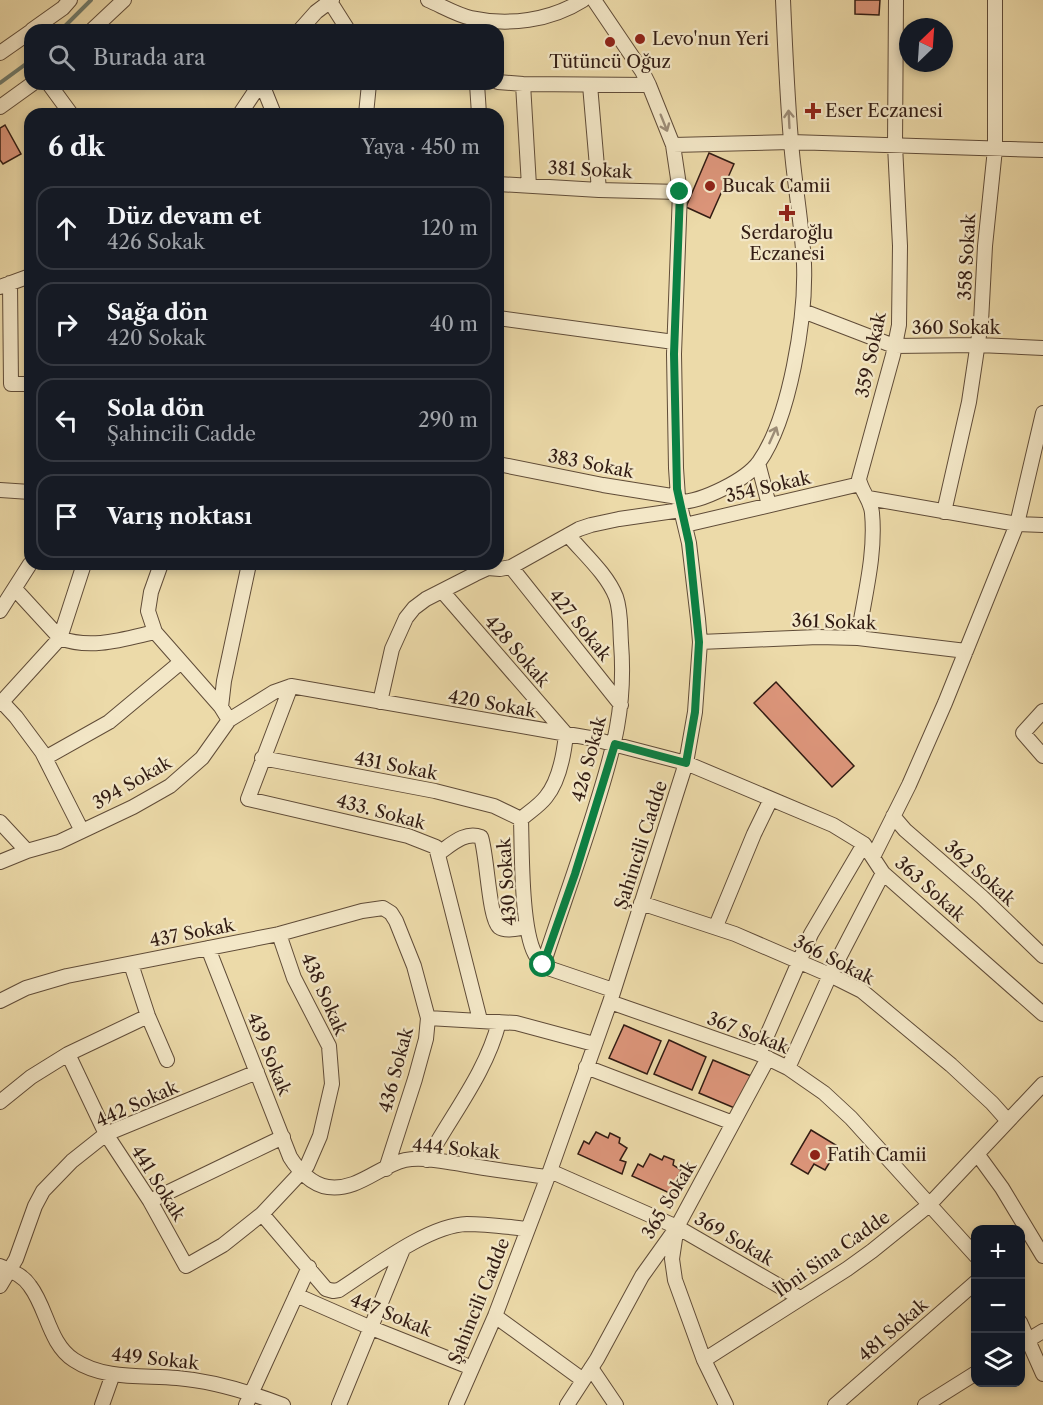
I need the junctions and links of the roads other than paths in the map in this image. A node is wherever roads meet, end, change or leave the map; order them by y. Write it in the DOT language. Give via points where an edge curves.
graph roads {
  1 [pos="124,0"];
  2 [pos="330,0"];
  3 [pos="428,0"];
  4 [pos="583,0"];
  5 [pos="594,0"];
  6 [pos="783,0"];
  7 [pos="896,0"];
  8 [pos="995,0"];
  9 [pos="63,3"];
  10 [pos="39,24"];
  11 [pos="98,24"];
  12 [pos="305,24"];
  13 [pos="344,24"];
  14 [pos="475,24"];
  15 [pos="24,36"];
  16 [pos="0,53"];
  17 [pos="504,82"];
  18 [pos="523,84"];
  19 [pos="590,85"];
  20 [pos="649,85"];
  21 [pos="24,90"];
  22 [pos="53,90"];
  23 [pos="257,90"];
  24 [pos="264,90"];
  25 [pos="368,90"];
  26 [pos="477,90"];
  27 [pos="0,107"];
  28 [pos="67,108"];
  29 [pos="244,108"];
  30 [pos="271,108"];
  31 [pos="367,108"];
  32 [pos="479,108"];
  33 [pos="791,142"];
  34 [pos="673,145"];
  35 [pos="894,145"];
  36 [pos="994,149"];
  37 [pos="1043,150"];
  38 [pos="504,184"];
  39 [pos="529,186"];
  40 [pos="599,190"];
  41 [pos="680,192"];
  42 [pos="24,278"];
  43 [pos="5,285"];
  44 [pos="803,311"];
  45 [pos="504,319"];
  46 [pos="674,342"];
  47 [pos="978,345"];
  48 [pos="894,346"];
  49 [pos="1043,348"];
  50 [pos="24,384"];
  51 [pos="1043,413"];
  52 [pos="1039,446"];
  53 [pos="758,463"];
  54 [pos="504,465"];
  55 [pos="860,484"];
  56 [pos="0,490"];
  57 [pos="24,492"];
  58 [pos="868,498"];
  59 [pos="679,500"];
  60 [pos="769,504"];
  61 [pos="944,512"];
  62 [pos="1017,524"];
  63 [pos="685,525"];
  64 [pos="1043,525"];
  65 [pos="568,536"];
  66 [pos="511,567"];
  67 [pos="504,568"];
  68 [pos="26,570"];
  69 [pos="82,570"];
  70 [pos="159,570"];
  71 [pos="248,570"];
  72 [pos="478,570"];
  73 [pos="15,589"];
  74 [pos="442,591"];
  75 [pos="0,611"];
  76 [pos="155,632"];
  77 [pos="60,638"];
  78 [pos="858,638"];
  79 [pos="699,642"];
  80 [pos="966,651"];
  81 [pos="181,662"];
  82 [pos="291,686"];
  83 [pos="380,702"];
  84 [pos="1,703"];
  85 [pos="621,705"];
  86 [pos="221,707"];
  87 [pos="1043,711"];
  88 [pos="229,720"];
  89 [pos="566,734"];
  90 [pos="615,744"];
  91 [pos="1043,756"];
  92 [pos="45,758"];
  93 [pos="262,758"];
  94 [pos="686,763"];
  95 [pos="771,799"];
  96 [pos="893,816"];
  97 [pos="521,819"];
  98 [pos="0,822"];
  99 [pos="82,831"];
  100 [pos="864,844"];
  101 [pos="27,850"];
  102 [pos="439,853"];
  103 [pos="873,857"];
  104 [pos="0,862"];
  105 [pos="883,873"];
  106 [pos="641,903"];
  107 [pos="391,913"];
  108 [pos="527,927"];
  109 [pos="716,927"];
  110 [pos="279,934"];
  111 [pos="208,948"];
  112 [pos="1043,956"];
  113 [pos="799,961"];
  114 [pos="131,964"];
  115 [pos="543,965"];
  116 [pos="830,975"];
  117 [pos="611,996"];
  118 [pos="0,1001"];
  119 [pos="1043,1014"];
  120 [pos="148,1016"];
  121 [pos="428,1018"];
  122 [pos="480,1020"];
  123 [pos="499,1022"];
  124 [pos="594,1044"];
  125 [pos="68,1054"];
  126 [pos="764,1056"];
  127 [pos="167,1060"];
  128 [pos="586,1067"];
  129 [pos="788,1068"];
  130 [pos="257,1072"];
  131 [pos="1042,1087"];
  132 [pos="0,1102"];
  133 [pos="1008,1121"];
  134 [pos="734,1124"];
  135 [pos="106,1134"];
  136 [pos="283,1137"];
  137 [pos="978,1155"];
  138 [pos="427,1160"];
  139 [pos="386,1169"];
  140 [pos="302,1170"];
  141 [pos="549,1174"];
  142 [pos="150,1201"];
  143 [pos="930,1205"];
  144 [pos="262,1214"];
  145 [pos="677,1227"];
  146 [pos="528,1229"];
  147 [pos="403,1248"];
  148 [pos="971,1251"];
  149 [pos="1043,1256"];
  150 [pos="186,1266"];
  151 [pos="309,1267"];
  152 [pos="5,1268"];
  153 [pos="0,1286"];
  154 [pos="971,1286"];
  155 [pos="296,1295"];
  156 [pos="800,1298"];
  157 [pos="495,1316"];
  158 [pos="369,1327"];
  159 [pos="1043,1331"];
  160 [pos="1025,1342"];
  161 [pos="704,1360"];
  162 [pos="472,1368"];
  163 [pos="590,1369"];
  164 [pos="113,1374"];
  165 [pos="1043,1374"];
  166 [pos="971,1376"];
  167 [pos="249,1399"];
  168 [pos="461,1403"];
  169 [pos="102,1405"];
  170 [pos="283,1405"];
  171 [pos="339,1405"];
  172 [pos="567,1405"];
  173 [pos="616,1405"];
  174 [pos="726,1405"];
  175 [pos="835,1405"];
  176 [pos="925,1405"];
  1 -- 11 [label="street"];
  2 -- 12 [label="street"];
  2 -- 13 [label="street"];
  3 -- 14 [label="street"];
  4 -- 14 [label="street" via="571,8 520,23"];
  5 -- 20 [label="street, Şahincili Cadde"];
  33 -- 6 [label="street, one-way"];
  7 -- 35 [label="street, 359 Sokak"];
  8 -- 36 [label="street, 358 Sokak"];
  9 -- 10 [label="street"];
  15 -- 16 [label="street"];
  17 -- 18 [label="street"];
  18 -- 19 [label="street"];
  18 -- 39 [label="street"];
  19 -- 20 [label="street"];
  19 -- 40 [label="street"];
  20 -- 34 [label="street, Şahincili Cadde, one-way"];
  21 -- 27 [label="street"];
  22 -- 28 [label="street"];
  23 -- 29 [label="street"];
  24 -- 30 [label="street"];
  25 -- 31 [label="street"];
  26 -- 32 [label="street"];
  33 -- 34 [label="street"];
  33 -- 35 [label="street"];
  33 -- 44 [label="street" via="804,263"];
  34 -- 41 [label="street, Şahincili Cadde"];
  35 -- 36 [label="street"];
  35 -- 48 [label="street, 359 Sokak" via="900,246 899,325"];
  36 -- 37 [label="street"];
  36 -- 47 [label="street, 358 Sokak"];
  38 -- 39 [label="street, 381 Sokak"];
  39 -- 40 [label="street, 381 Sokak"];
  40 -- 41 [label="street, 381 Sokak"];
  41 -- 46 [label="street, Şahincili Cadde"];
  42 -- 43 [label="street"];
  43 -- 50 [label="street" via="11,384"];
  44 -- 48 [label="street, 360 Sokak"];
  53 -- 44 [label="street, one-way" via="786,400"];
  45 -- 46 [label="street"];
  46 -- 59 [label="street, Şahincili Cadde"];
  47 -- 48 [label="street, 360 Sokak"];
  47 -- 49 [label="street, 360 Sokak"];
  47 -- 61 [label="street, 358 Sokak"];
  48 -- 55 [label="street, 359 Sokak"];
  51 -- 52 [label="street"];
  52 -- 62 [label="street"];
  53 -- 59 [label="street" via="741,479 693,501"];
  53 -- 60 [label="street"];
  54 -- 59 [label="street, 383 Sokak"];
  55 -- 58 [label="street"];
  55 -- 60 [label="street, 354 Sokak"];
  56 -- 57 [label="street"];
  58 -- 61 [label="street"];
  58 -- 78 [label="street" via="872,511 872,554"];
  59 -- 63 [label="street, Şahincili Cadde"];
  59 -- 65 [label="street" via="591,525"];
  60 -- 63 [label="street, 354 Sokak"];
  61 -- 62 [label="street"];
  62 -- 64 [label="street"];
  62 -- 80 [label="street"];
  63 -- 79 [label="street, Şahincili Cadde"];
  65 -- 66 [label="street"];
  65 -- 85 [label="street, 426 Sokak" via="615,596 624,672"];
  66 -- 67 [label="street"];
  66 -- 85 [label="street, 427 Sokak"];
  68 -- 73 [label="street"];
  69 -- 77 [label="street"];
  70 -- 76 [label="street" via="148,611"];
  71 -- 86 [label="street"];
  72 -- 74 [label="street"];
  73 -- 75 [label="street"];
  73 -- 77 [label="street"];
  74 -- 83 [label="street" via="426,599 406,618 392,649"];
  74 -- 89 [label="street, 428 Sokak"];
  76 -- 77 [label="street" via="98,644"];
  76 -- 81 [label="street"];
  77 -- 84 [label="street"];
  78 -- 79 [label="street, 361 Sokak"];
  78 -- 80 [label="street, 361 Sokak"];
  79 -- 94 [label="street, Şahincili Cadde" via="695,712"];
  80 -- 96 [label="street"];
  81 -- 86 [label="street"];
  81 -- 92 [label="street" via="109,722"];
  82 -- 83 [label="street, 420 Sokak"];
  82 -- 88 [label="street, 394 Sokak"];
  82 -- 93 [label="street"];
  83 -- 89 [label="street, 420 Sokak"];
  84 -- 92 [label="street"];
  85 -- 90 [label="street, 426 Sokak"];
  86 -- 88 [label="street"];
  87 -- 91 [label="street" via="1023,733"];
  88 -- 99 [label="street, 394 Sokak" via="202,758 170,786"];
  89 -- 90 [label="street, 420 Sokak"];
  89 -- 97 [label="street, 430 Sokak" via="554,785"];
  90 -- 94 [label="street, 420 Sokak"];
  90 -- 115 [label="street, 426 Sokak"];
  92 -- 99 [label="street"];
  93 -- 97 [label="street, 431 Sokak" via="435,791 488,804"];
  93 -- 102 [label="street, 433. Sokak" via="248,799 408,836 429,843"];
  94 -- 95 [label="street, 363 Sokak"];
  94 -- 106 [label="street, Şahincili Cadde"];
  95 -- 100 [label="street, 363 Sokak" via="833,825"];
  95 -- 109 [label="street"];
  96 -- 103 [label="street"];
  96 -- 112 [label="street, 362 Sokak"];
  97 -- 108 [label="street, 430 Sokak"];
  98 -- 101 [label="street"];
  99 -- 101 [label="street, 394 Sokak"];
  100 -- 103 [label="street, 363 Sokak"];
  100 -- 113 [label="street, 365 Sokak"];
  101 -- 104 [label="street, 394 Sokak"];
  102 -- 108 [label="street" via="464,836 481,837 496,924 509,929"];
  102 -- 122 [label="street, 433. Sokak"];
  103 -- 105 [label="street, 363 Sokak"];
  105 -- 116 [label="street"];
  105 -- 119 [label="street, 363 Sokak"];
  106 -- 109 [label="street, 366 Sokak"];
  106 -- 117 [label="street, Şahincili Cadde"];
  107 -- 110 [label="street, 437 Sokak" via="375,908"];
  107 -- 121 [label="street, 436 Sokak" via="414,966"];
  108 -- 115 [label="street, 430 Sokak" via="534,953"];
  109 -- 113 [label="street, 366 Sokak"];
  110 -- 111 [label="street, 437 Sokak"];
  110 -- 140 [label="street, 438 Sokak" via="294,978 329,1046 332,1069 320,1136"];
  111 -- 114 [label="street, 437 Sokak"];
  111 -- 130 [label="street, 439 Sokak"];
  113 -- 116 [label="street, 366 Sokak"];
  113 -- 126 [label="street, 365 Sokak"];
  114 -- 118 [label="street, 437 Sokak" via="48,981"];
  114 -- 120 [label="street"];
  115 -- 117 [label="street"];
  116 -- 129 [label="street"];
  116 -- 133 [label="street, 366 Sokak" via="862,991 951,1065"];
  117 -- 124 [label="street, Şahincili Cadde"];
  117 -- 126 [label="street, 367 Sokak"];
  120 -- 125 [label="street"];
  120 -- 127 [label="street"];
  121 -- 122 [label="street"];
  121 -- 139 [label="street, 436 Sokak" via="426,1039"];
  122 -- 123 [label="street"];
  123 -- 124 [label="street"];
  123 -- 138 [label="street" via="468,1094"];
  124 -- 128 [label="street, Şahincili Cadde"];
  125 -- 132 [label="street"];
  125 -- 135 [label="street, 441 Sokak"];
  126 -- 129 [label="street, 367 Sokak"];
  126 -- 134 [label="street, 365 Sokak"];
  128 -- 134 [label="street"];
  128 -- 141 [label="street, Şahincili Cadde"];
  129 -- 143 [label="street, 367 Sokak" via="851,1118"];
  130 -- 135 [label="street, 442 Sokak"];
  130 -- 136 [label="street, 439 Sokak"];
  131 -- 133 [label="street, İbni Sina Cadde"];
  133 -- 137 [label="street, İbni Sina Cadde"];
  134 -- 145 [label="street, 365 Sokak"];
  135 -- 142 [label="street, 441 Sokak"];
  135 -- 152 [label="street, 442 Sokak" via="43,1191"];
  136 -- 140 [label="street, 439 Sokak" via="290,1157"];
  136 -- 142 [label="street"];
  137 -- 143 [label="street, İbni Sina Cadde"];
  137 -- 149 [label="street"];
  138 -- 139 [label="street, 444 Sokak" via="405,1160"];
  138 -- 141 [label="street, 444 Sokak"];
  139 -- 140 [label="street, 444 Sokak" via="360,1182 329,1188 317,1185"];
  140 -- 144 [label="street, 438 Sokak"];
  141 -- 145 [label="street, 369 Sokak"];
  141 -- 146 [label="street, Şahincili Cadde"];
  142 -- 150 [label="street, 441 Sokak"];
  143 -- 148 [label="street, 367 Sokak"];
  143 -- 156 [label="street, İbni Sina Cadde" via="872,1251"];
  144 -- 150 [label="street, 438 Sokak" via="223,1245"];
  144 -- 151 [label="street"];
  145 -- 156 [label="street, 369 Sokak"];
  145 -- 161 [label="street" via="672,1268"];
  145 -- 163 [label="street, 365 Sokak" via="642,1276"];
  146 -- 147 [label="street" via="465,1224"];
  146 -- 157 [label="street, Şahincili Cadde"];
  147 -- 151 [label="street" via="339,1290 326,1289"];
  147 -- 158 [label="street"];
  151 -- 155 [label="street"];
  152 -- 153 [label="street, 442 Sokak"];
  152 -- 164 [label="street, 449 Sokak" via="31,1286 53,1333 73,1360"];
  154 -- 175 [label="street, 481 Sokak"];
  155 -- 158 [label="street, 447 Sokak"];
  155 -- 167 [label="street"];
  156 -- 161 [label="street, İbni Sina Cadde"];
  157 -- 162 [label="street, Şahincili Cadde"];
  157 -- 163 [label="street"];
  158 -- 162 [label="street, 447 Sokak"];
  158 -- 171 [label="street"];
  159 -- 160 [label="street"];
  160 -- 165 [label="street"];
  161 -- 174 [label="street"];
  162 -- 168 [label="street, Şahincili Cadde"];
  163 -- 172 [label="street, 365 Sokak"];
  163 -- 173 [label="street"];
  164 -- 167 [label="street, 449 Sokak" via="178,1378"];
  164 -- 169 [label="street"];
  166 -- 176 [label="street"];
  167 -- 170 [label="street, 449 Sokak"];
}
